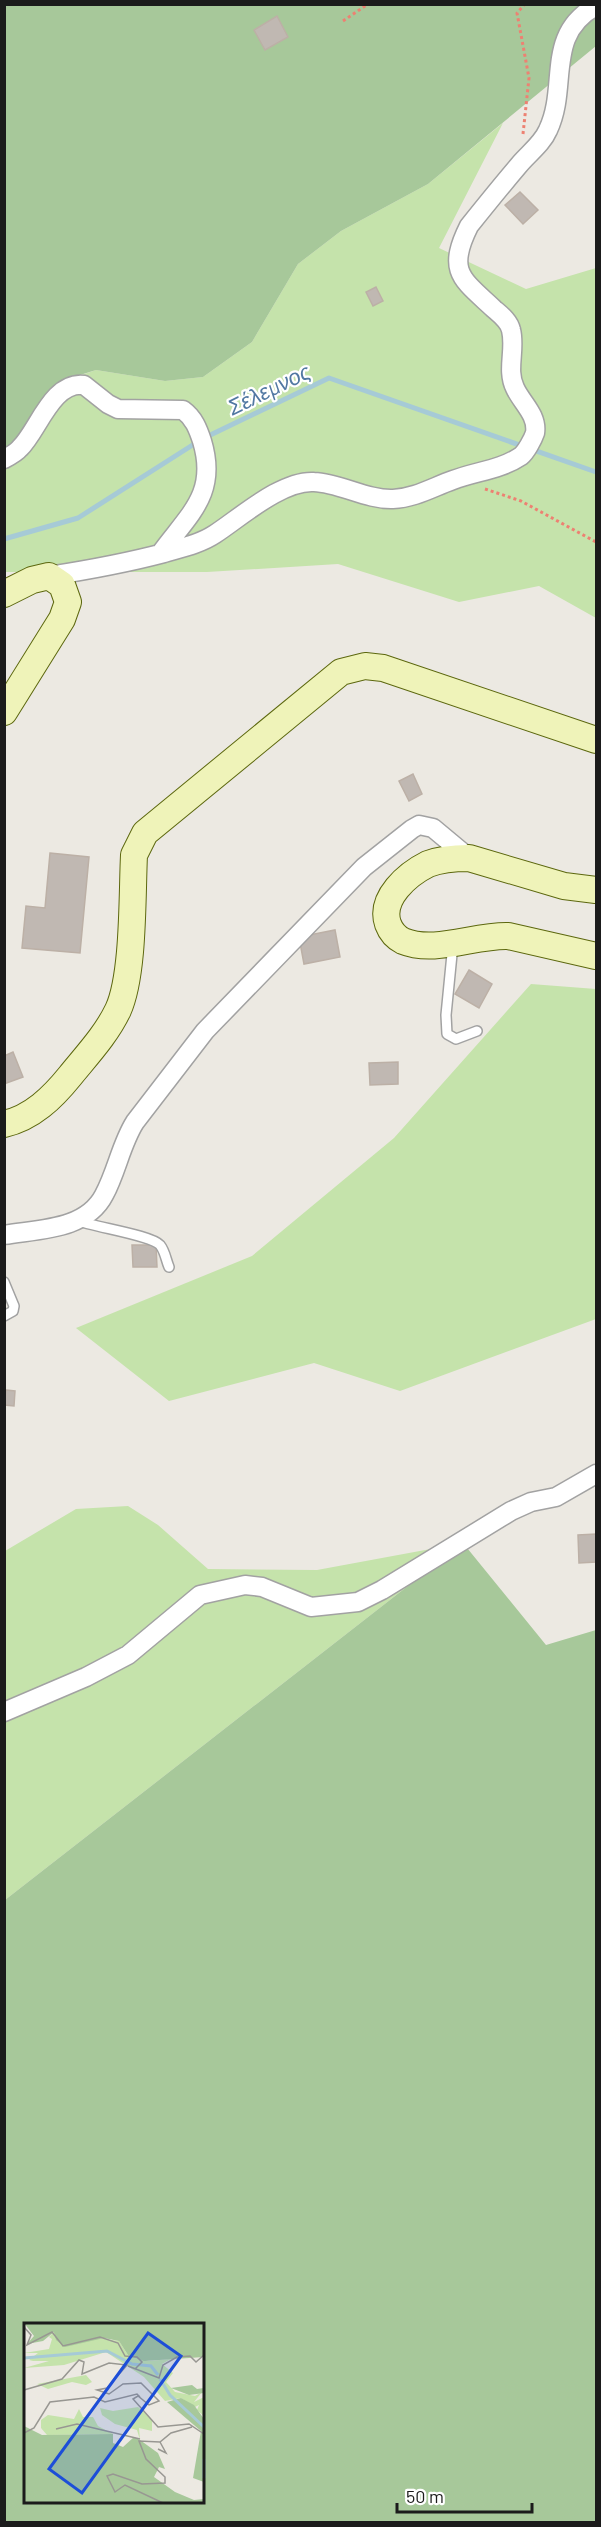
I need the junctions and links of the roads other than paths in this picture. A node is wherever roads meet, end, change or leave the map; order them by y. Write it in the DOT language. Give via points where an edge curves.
graph roads {
  1 [pos="597,6"];
  2 [pos="4,459"];
  3 [pos="160,554"];
  4 [pos="49,576"];
  5 [pos="4,594"];
  6 [pos="4,712"];
  7 [pos="597,740"];
  8 [pos="469,858"];
  9 [pos="597,890"];
  10 [pos="453,942"];
  11 [pos="597,956"];
  12 [pos="477,1031"];
  13 [pos="4,1124"];
  14 [pos="76,1220"];
  15 [pos="4,1235"];
  16 [pos="168,1267"];
  17 [pos="4,1282"];
  18 [pos="4,1316"];
  19 [pos="597,1474"];
  20 [pos="4,1712"];
  1 -- 3 [label="street" via="578,20 566,38 552,119 544,138 469,226 457,264 464,280 507,320 511,329 511,378 535,424 524,454 501,467 454,479 414,497 391,500 313,482 293,485 212,536"];
  2 -- 3 [label="street" via="21,448 61,392 74,385 84,385 118,409 183,410 196,424 208,473 205,489"];
  3 -- 4 [label="street"];
  4 -- 5 [label="main road"];
  4 -- 6 [label="main road" via="67,594 66,611"];
  7 -- 13 [label="main road" via="383,668 365,666 341,672 145,833 134,855 128,959 119,1008 106,1032 62,1086 24,1117"];
  8 -- 9 [label="main road" via="564,886"];
  8 -- 10 [label="main road" via="426,865 397,886 387,909 387,920 397,938 417,944"];
  8 -- 14 [label="street" via="433,828 419,825 364,867 205,1031 131,1127 105,1194"];
  10 -- 11 [label="main road" via="508,936"];
  10 -- 12 [label="lane" via="447,1034 456,1039"];
  14 -- 15 [label="street"];
  14 -- 16 [label="lane" via="152,1239 163,1250"];
  17 -- 18 [label="lane" via="14,1306"];
  19 -- 20 [label="street" via="556,1497 510,1510 358,1602 311,1607 262,1587 245,1585 200,1595 128,1654 86,1677"];
}
